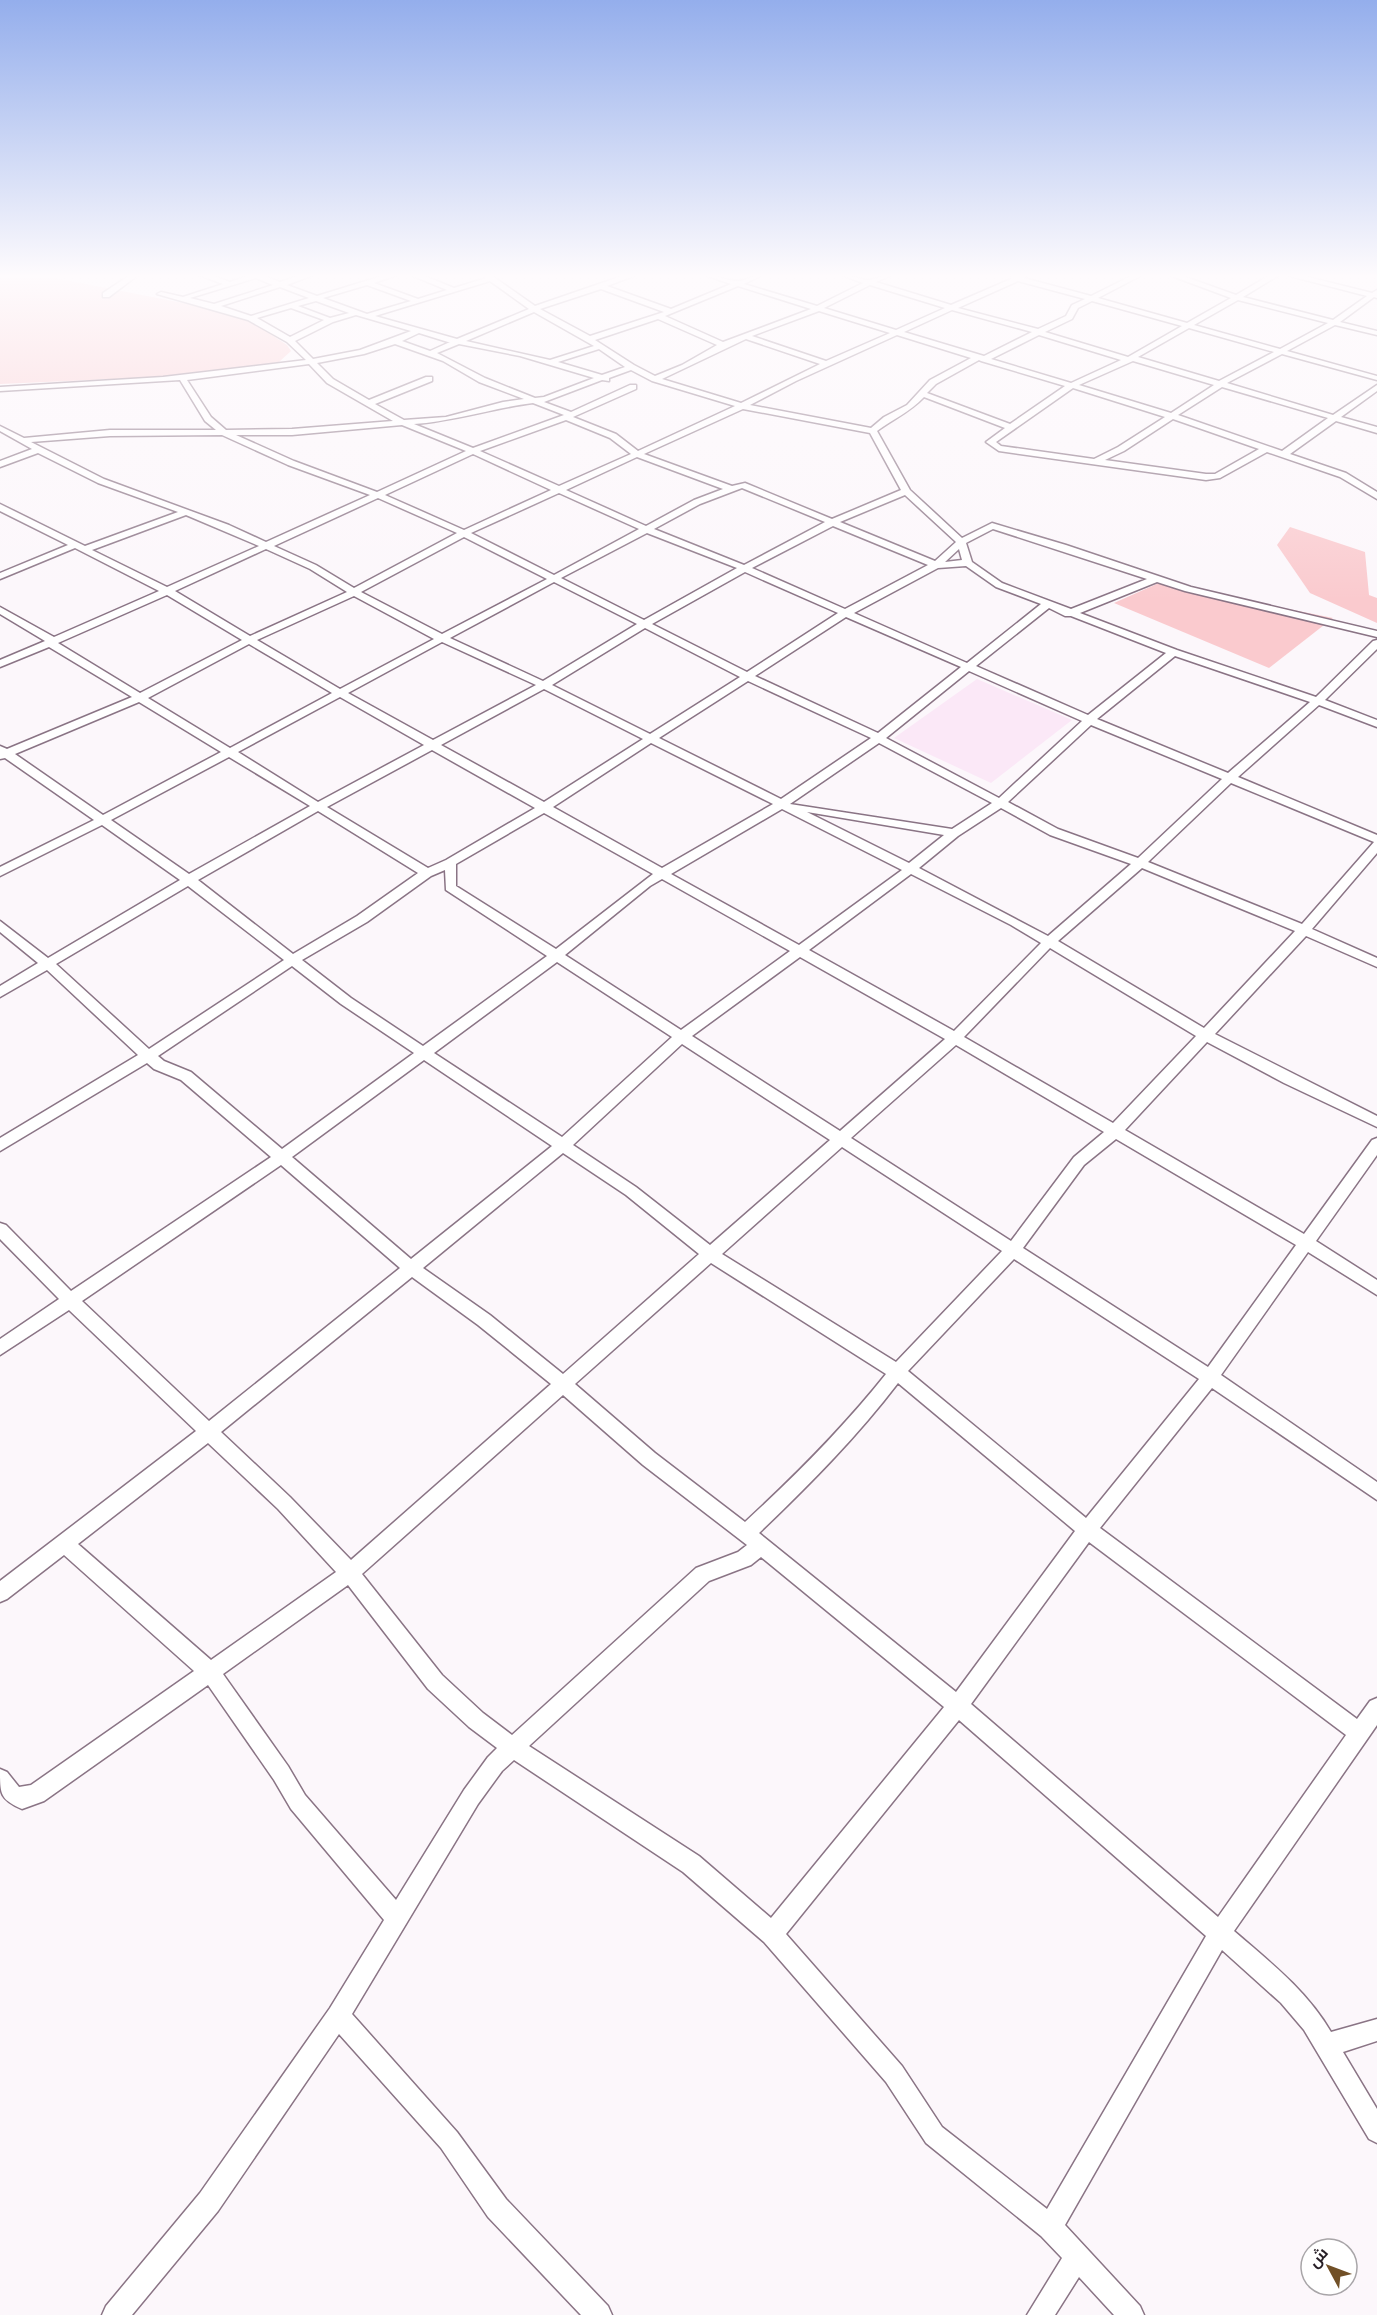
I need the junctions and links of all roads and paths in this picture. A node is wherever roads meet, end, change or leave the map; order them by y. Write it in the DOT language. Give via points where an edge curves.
graph roads {
  1 [pos="109,383"];
  2 [pos="186,383"];
  3 [pos="334,383"];
  4 [pos="419,383"];
  5 [pos="491,383"];
  6 [pos="587,383"];
  7 [pos="618,383"];
  8 [pos="647,383"];
  9 [pos="668,383"];
  10 [pos="788,383"];
  11 [pos="932,383"];
  12 [pos="1061,383"];
  13 [pos="1077,383"];
  14 [pos="1222,383"];
  15 [pos="1071,386"];
  16 [pos="633,387"];
  17 [pos="1377,387"];
  18 [pos="0,389"];
  19 [pos="923,394"];
  20 [pos="536,400"];
  21 [pos="370,403"];
  22 [pos="742,406"];
  23 [pos="568,416"];
  24 [pos="1172,416"];
  25 [pos="1334,418"];
  26 [pos="401,422"];
  27 [pos="1010,427"];
  28 [pos="0,428"];
  29 [pos="1377,430"];
  30 [pos="873,431"];
  31 [pos="225,433"];
  32 [pos="24,441"];
  33 [pos="1267,448"];
  34 [pos="40,449"];
  35 [pos="473,451"];
  36 [pos="636,454"];
  37 [pos="1284,454"];
  38 [pos="1095,461"];
  39 [pos="0,464"];
  40 [pos="729,488"];
  41 [pos="559,490"];
  42 [pos="906,491"];
  43 [pos="378,495"];
  44 [pos="1377,496"];
  45 [pos="0,507"];
  46 [pos="187,512"];
  47 [pos="831,523"];
  48 [pos="648,530"];
  49 [pos="464,533"];
  50 [pos="961,543"];
  51 [pos="268,545"];
  52 [pos="80,547"];
  53 [pos="968,563"];
  54 [pos="936,565"];
  55 [pos="744,568"];
  56 [pos="0,576"];
  57 [pos="556,579"];
  58 [pos="1155,579"];
  59 [pos="167,591"];
  60 [pos="354,592"];
  61 [pos="1046,605"];
  62 [pos="0,610"];
  63 [pos="847,612"];
  64 [pos="1069,614"];
  65 [pos="644,623"];
  66 [pos="1377,634"];
  67 [pos="443,639"];
  68 [pos="249,640"];
  69 [pos="51,642"];
  70 [pos="1377,643"];
  71 [pos="1173,652"];
  72 [pos="0,664"];
  73 [pos="970,666"];
  74 [pos="747,676"];
  75 [pos="544,685"];
  76 [pos="340,693"];
  77 [pos="139,698"];
  78 [pos="1318,701"];
  79 [pos="1089,720"];
  80 [pos="1377,724"];
  81 [pos="651,738"];
  82 [pos="879,738"];
  83 [pos="435,745"];
  84 [pos="2,752"];
  85 [pos="227,753"];
  86 [pos="1231,777"];
  87 [pos="782,804"];
  88 [pos="999,804"];
  89 [pos="317,807"];
  90 [pos="544,807"];
  91 [pos="103,820"];
  92 [pos="954,833"];
  93 [pos="1377,839"];
  94 [pos="1377,845"];
  95 [pos="450,863"];
  96 [pos="1140,863"];
  97 [pos="909,870"];
  98 [pos="0,872"];
  99 [pos="427,873"];
  100 [pos="665,874"];
  101 [pos="189,880"];
  102 [pos="0,925"];
  103 [pos="1304,930"];
  104 [pos="1049,942"];
  105 [pos="801,951"];
  106 [pos="557,955"];
  107 [pos="294,959"];
  108 [pos="1377,963"];
  109 [pos="48,965"];
  110 [pos="0,992"];
  111 [pos="1204,1034"];
  112 [pos="682,1036"];
  113 [pos="955,1038"];
  114 [pos="423,1054"];
  115 [pos="148,1056"];
  116 [pos="1377,1122"];
  117 [pos="1114,1132"];
  118 [pos="841,1139"];
  119 [pos="1377,1143"];
  120 [pos="0,1145"];
  121 [pos="562,1146"];
  122 [pos="280,1158"];
  123 [pos="0,1229"];
  124 [pos="1305,1242"];
  125 [pos="1013,1250"];
  126 [pos="710,1254"];
  127 [pos="410,1267"];
  128 [pos="1377,1288"];
  129 [pos="71,1301"];
  130 [pos="0,1348"];
  131 [pos="897,1372"];
  132 [pos="1210,1377"];
  133 [pos="563,1384"];
  134 [pos="210,1431"];
  135 [pos="1377,1492"];
  136 [pos="1087,1530"];
  137 [pos="753,1539"];
  138 [pos="65,1544"];
  139 [pos="350,1573"];
  140 [pos="0,1593"];
  141 [pos="210,1672"];
  142 [pos="958,1706"];
  143 [pos="1377,1708"];
  144 [pos="1360,1732"];
  145 [pos="512,1747"];
  146 [pos="0,1779"];
  147 [pos="396,1917"];
  148 [pos="1220,1933"];
  149 [pos="772,1934"];
  150 [pos="338,2016"];
  151 [pos="1377,2030"];
  152 [pos="1326,2045"];
  153 [pos="1377,2131"];
  154 [pos="1050,2227"];
  155 [pos="1077,2257"];
  156 [pos="115,2315"];
  157 [pos="599,2315"];
  158 [pos="1040,2315"];
  159 [pos="1131,2315"];
  1 -- 18 [label="street"];
  2 -- 31 [label="street" via="208,419"];
  3 -- 21 [label="street"];
  4 -- 21 [label="street"];
  5 -- 20 [label="street"];
  6 -- 20 [label="street"];
  7 -- 16 [label="street"];
  8 -- 16 [label="street"];
  9 -- 22 [label="street"];
  10 -- 22 [label="street"];
  11 -- 19 [label="street"];
  12 -- 15 [label="street"];
  13 -- 15 [label="street"];
  14 -- 24 [label="street"];
  14 -- 25 [label="street"];
  15 -- 24 [label="street"];
  15 -- 27 [label="street"];
  16 -- 23 [label="street"];
  17 -- 25 [label="street"];
  19 -- 27 [label="street"];
  19 -- 30 [label="street"];
  20 -- 23 [label="street"];
  20 -- 26 [label="street" via="446,419"];
  21 -- 26 [label="street"];
  22 -- 30 [label="street"];
  22 -- 36 [label="street"];
  23 -- 35 [label="street"];
  23 -- 36 [label="street" via="629,446"];
  24 -- 33 [label="street"];
  24 -- 38 [label="street"];
  25 -- 29 [label="street"];
  25 -- 37 [label="street"];
  26 -- 31 [label="street" via="332,430"];
  26 -- 35 [label="street"];
  27 -- 38 [label="street" via="990,444"];
  28 -- 32 [label="street"];
  30 -- 42 [label="street"];
  31 -- 32 [label="street" via="110,433"];
  31 -- 43 [label="street" via="291,463"];
  32 -- 34 [label="street"];
  33 -- 37 [label="street"];
  33 -- 38 [label="street" via="1215,477"];
  34 -- 39 [label="street"];
  34 -- 46 [label="street" via="101,481"];
  35 -- 41 [label="street"];
  35 -- 43 [label="street"];
  36 -- 40 [label="street"];
  36 -- 41 [label="street"];
  37 -- 44 [label="street" via="1342,476"];
  40 -- 47 [label="street" via="742,485"];
  40 -- 48 [label="street"];
  41 -- 48 [label="street"];
  41 -- 49 [label="street"];
  42 -- 47 [label="street"];
  42 -- 50 [label="street"];
  43 -- 49 [label="street"];
  43 -- 51 [label="street"];
  45 -- 52 [label="street"];
  46 -- 51 [label="street"];
  46 -- 52 [label="street"];
  47 -- 54 [label="street"];
  47 -- 55 [label="street"];
  48 -- 55 [label="street"];
  48 -- 57 [label="street"];
  49 -- 57 [label="street"];
  49 -- 60 [label="street"];
  50 -- 53 [label="street"];
  50 -- 54 [label="street"];
  50 -- 58 [label="street" via="992,526"];
  51 -- 59 [label="street"];
  51 -- 60 [label="street"];
  52 -- 56 [label="street"];
  52 -- 59 [label="street"];
  53 -- 54 [label="street"];
  53 -- 61 [label="street" via="999,585"];
  54 -- 63 [label="street"];
  55 -- 63 [label="street"];
  55 -- 65 [label="street"];
  57 -- 65 [label="street"];
  57 -- 67 [label="street"];
  58 -- 64 [label="street"];
  58 -- 66 [label="street"];
  59 -- 68 [label="street"];
  59 -- 69 [label="street"];
  60 -- 67 [label="street"];
  60 -- 68 [label="street"];
  61 -- 64 [label="street"];
  61 -- 73 [label="street"];
  62 -- 69 [label="street"];
  63 -- 73 [label="street"];
  63 -- 74 [label="street"];
  64 -- 71 [label="street"];
  65 -- 74 [label="street"];
  65 -- 75 [label="street"];
  67 -- 75 [label="street"];
  67 -- 76 [label="street"];
  68 -- 76 [label="street"];
  68 -- 77 [label="street"];
  69 -- 72 [label="street"];
  69 -- 77 [label="street"];
  70 -- 78 [label="street"];
  71 -- 78 [label="street"];
  71 -- 79 [label="street"];
  73 -- 79 [label="street"];
  73 -- 82 [label="street"];
  74 -- 81 [label="street"];
  74 -- 82 [label="street"];
  75 -- 81 [label="street"];
  75 -- 83 [label="street"];
  76 -- 83 [label="street"];
  76 -- 85 [label="street"];
  77 -- 84 [label="street"];
  77 -- 85 [label="street"];
  78 -- 80 [label="street"];
  78 -- 86 [label="street"];
  79 -- 86 [label="street"];
  79 -- 88 [label="street"];
  81 -- 87 [label="street"];
  81 -- 90 [label="street"];
  82 -- 87 [label="street"];
  82 -- 88 [label="street"];
  83 -- 89 [label="street"];
  83 -- 90 [label="street"];
  84 -- 91 [label="street"];
  85 -- 89 [label="street"];
  85 -- 91 [label="street"];
  86 -- 93 [label="street"];
  86 -- 96 [label="street"];
  87 -- 92 [label="street"];
  87 -- 97 [label="street"];
  87 -- 100 [label="street"];
  88 -- 92 [label="street"];
  88 -- 96 [label="street" via="1054,832"];
  89 -- 99 [label="street"];
  89 -- 101 [label="street"];
  90 -- 95 [label="street"];
  90 -- 100 [label="street"];
  91 -- 98 [label="street"];
  91 -- 101 [label="street"];
  92 -- 97 [label="street"];
  94 -- 103 [label="street"];
  95 -- 99 [label="street"];
  95 -- 106 [label="street" via="450,886"];
  96 -- 103 [label="street"];
  96 -- 104 [label="street"];
  97 -- 104 [label="street"];
  97 -- 105 [label="street"];
  99 -- 107 [label="street" via="362,919"];
  100 -- 105 [label="street"];
  100 -- 106 [label="street" via="646,883"];
  101 -- 107 [label="street"];
  101 -- 109 [label="street"];
  102 -- 109 [label="street"];
  103 -- 108 [label="street"];
  103 -- 111 [label="street"];
  104 -- 111 [label="street"];
  104 -- 113 [label="street"];
  105 -- 112 [label="street"];
  105 -- 113 [label="street"];
  106 -- 112 [label="street"];
  106 -- 114 [label="street"];
  107 -- 114 [label="street"];
  107 -- 115 [label="street"];
  109 -- 110 [label="street"];
  109 -- 115 [label="street"];
  111 -- 116 [label="street"];
  111 -- 117 [label="street"];
  112 -- 118 [label="street"];
  112 -- 121 [label="street"];
  113 -- 117 [label="street"];
  113 -- 118 [label="street"];
  114 -- 121 [label="street"];
  114 -- 122 [label="street"];
  115 -- 120 [label="street"];
  115 -- 122 [label="street" via="186,1076"];
  117 -- 124 [label="street"];
  117 -- 125 [label="street" via="1079,1161"];
  118 -- 125 [label="street"];
  118 -- 126 [label="street"];
  119 -- 124 [label="street"];
  121 -- 126 [label="street" via="657,1209"];
  121 -- 127 [label="street"];
  122 -- 127 [label="street"];
  122 -- 129 [label="street"];
  123 -- 129 [label="street"];
  124 -- 128 [label="street"];
  124 -- 132 [label="street"];
  125 -- 131 [label="street"];
  125 -- 132 [label="street"];
  126 -- 131 [label="street"];
  126 -- 133 [label="street"];
  127 -- 133 [label="street"];
  127 -- 134 [label="street"];
  129 -- 130 [label="street"];
  129 -- 134 [label="street"];
  131 -- 136 [label="street"];
  131 -- 137 [label="street" via="857,1423"];
  132 -- 135 [label="street"];
  132 -- 136 [label="street"];
  133 -- 137 [label="street" via="649,1459"];
  133 -- 139 [label="street"];
  134 -- 138 [label="street"];
  134 -- 139 [label="street"];
  136 -- 142 [label="street"];
  136 -- 144 [label="street"];
  137 -- 142 [label="street"];
  137 -- 145 [label="street" via="744,1558 703,1574"];
  138 -- 140 [label="street"];
  138 -- 141 [label="street"];
  139 -- 141 [label="street"];
  139 -- 145 [label="street" via="435,1682"];
  141 -- 146 [label="street" via="37,1794 22,1799 12,1795"];
  141 -- 147 [label="street" via="298,1802"];
  142 -- 148 [label="street"];
  142 -- 149 [label="street"];
  143 -- 144 [label="street"];
  144 -- 148 [label="street"];
  145 -- 147 [label="street" via="471,1797"];
  145 -- 149 [label="street" via="691,1864"];
  147 -- 150 [label="street"];
  148 -- 152 [label="street" via="1289,1995"];
  148 -- 154 [label="street"];
  149 -- 154 [label="street" via="894,2074 934,2135"];
  150 -- 156 [label="street" via="209,2202"];
  150 -- 157 [label="street" via="449,2140 497,2208"];
  151 -- 152 [label="street"];
  152 -- 153 [label="street"];
  154 -- 155 [label="street"];
  155 -- 158 [label="street"];
  155 -- 159 [label="street"];
}
